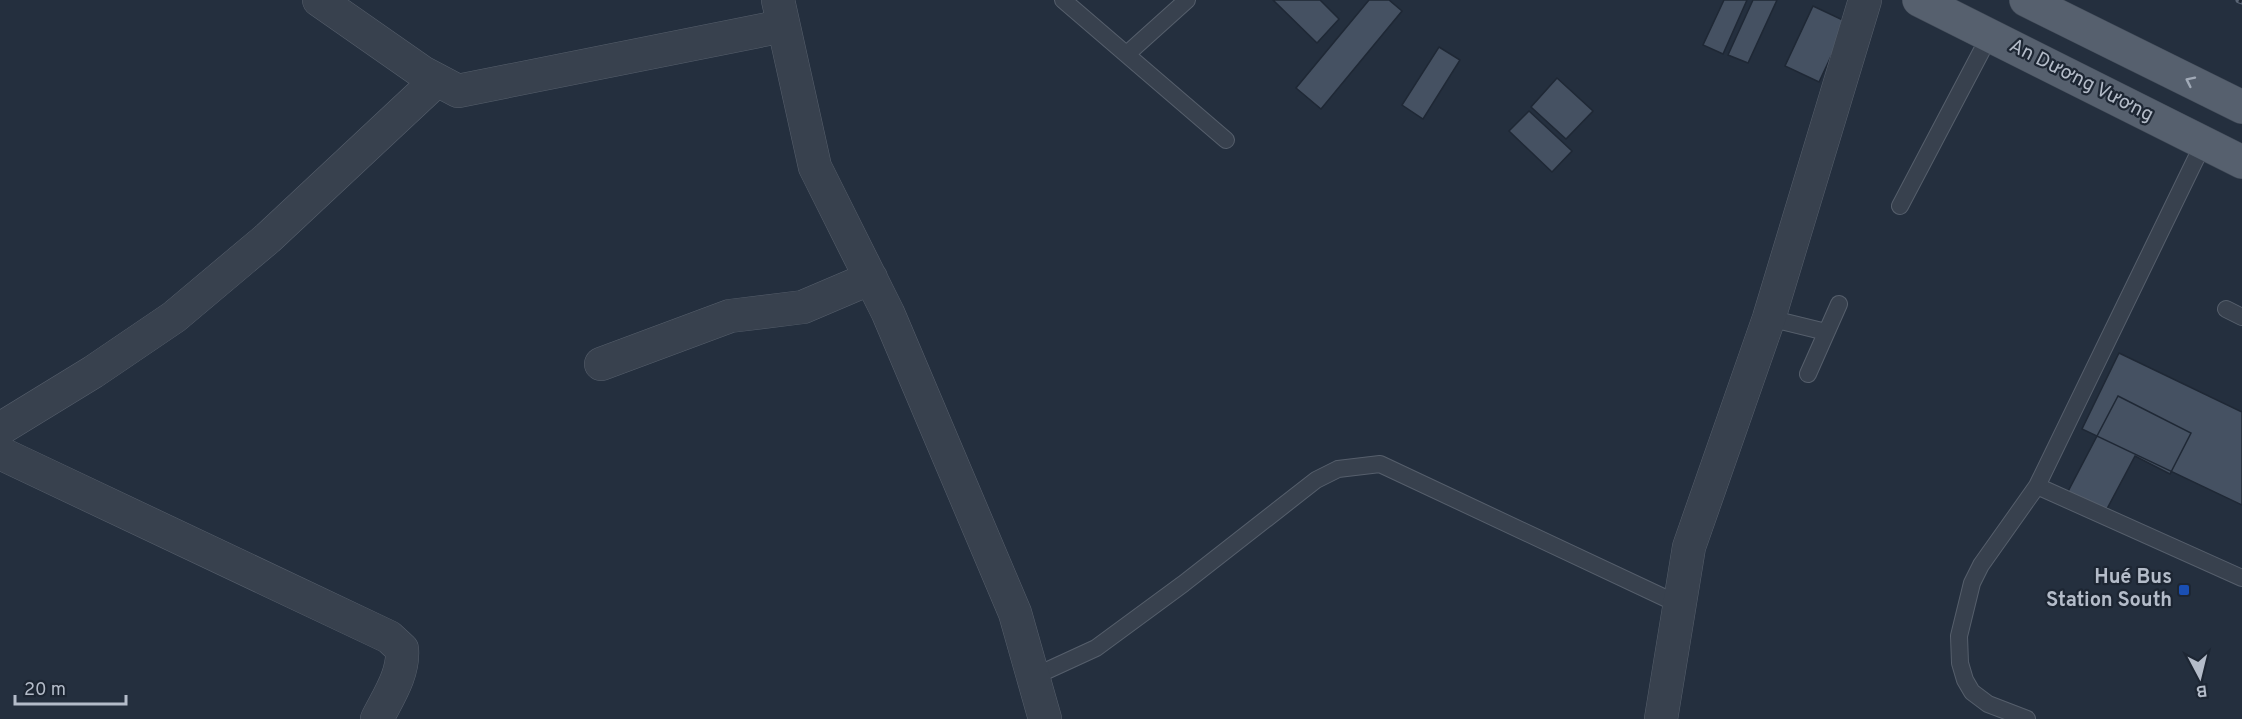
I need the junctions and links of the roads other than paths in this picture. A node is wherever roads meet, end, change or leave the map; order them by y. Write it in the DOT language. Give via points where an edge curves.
graph roads {
  1 [pos="319,0"];
  2 [pos="1063,0"];
  3 [pos="1187,0"];
  4 [pos="1865,0"];
  5 [pos="1919,0"];
  6 [pos="2026,0"];
  7 [pos="780,13"];
  8 [pos="1990,35"];
  9 [pos="1126,54"];
  10 [pos="437,81"];
  11 [pos="2242,107"];
  12 [pos="1226,140"];
  13 [pos="2204,142"];
  14 [pos="2242,162"];
  15 [pos="1900,206"];
  16 [pos="871,278"];
  17 [pos="1839,304"];
  18 [pos="2226,309"];
  19 [pos="2242,317"];
  20 [pos="1769,318"];
  21 [pos="1826,332"];
  22 [pos="601,364"];
  23 [pos="1808,374"];
  24 [pos="0,429"];
  25 [pos="0,453"];
  26 [pos="2037,486"];
  27 [pos="2242,578"];
  28 [pos="1680,604"];
  29 [pos="1033,677"];
  30 [pos="377,719"];
  31 [pos="1045,719"];
  32 [pos="1662,719"];
  33 [pos="2027,719"];
  1 -- 10 [label="street"];
  2 -- 9 [label="lane"];
  3 -- 9 [label="lane"];
  4 -- 20 [label="street"];
  5 -- 8 [label="main road, An Dương Vương"];
  11 -- 6 [label="main road, one-way"];
  7 -- 10 [label="street" via="458,92"];
  7 -- 16 [label="street" via="815,167"];
  8 -- 13 [label="main road, An Dương Vương"];
  8 -- 15 [label="lane"];
  9 -- 12 [label="lane"];
  10 -- 24 [label="street" via="268,238 174,317"];
  13 -- 14 [label="main road, An Dương Vương"];
  13 -- 26 [label="lane"];
  16 -- 22 [label="street" via="803,307 730,316"];
  16 -- 29 [label="street" via="1015,613"];
  17 -- 21 [label="lane"];
  18 -- 19 [label="lane"];
  20 -- 21 [label="lane"];
  20 -- 28 [label="street" via="1689,547"];
  21 -- 23 [label="lane"];
  25 -- 30 [label="street" via="388,637 402,649 403,661"];
  26 -- 27 [label="lane"];
  26 -- 33 [label="lane" via="1981,564 1959,636 1960,663 1971,692 1988,704"];
  28 -- 29 [label="lane" via="1380,464 1338,469 1316,480 1096,648"];
  28 -- 32 [label="street"];
  29 -- 31 [label="street"];
}
